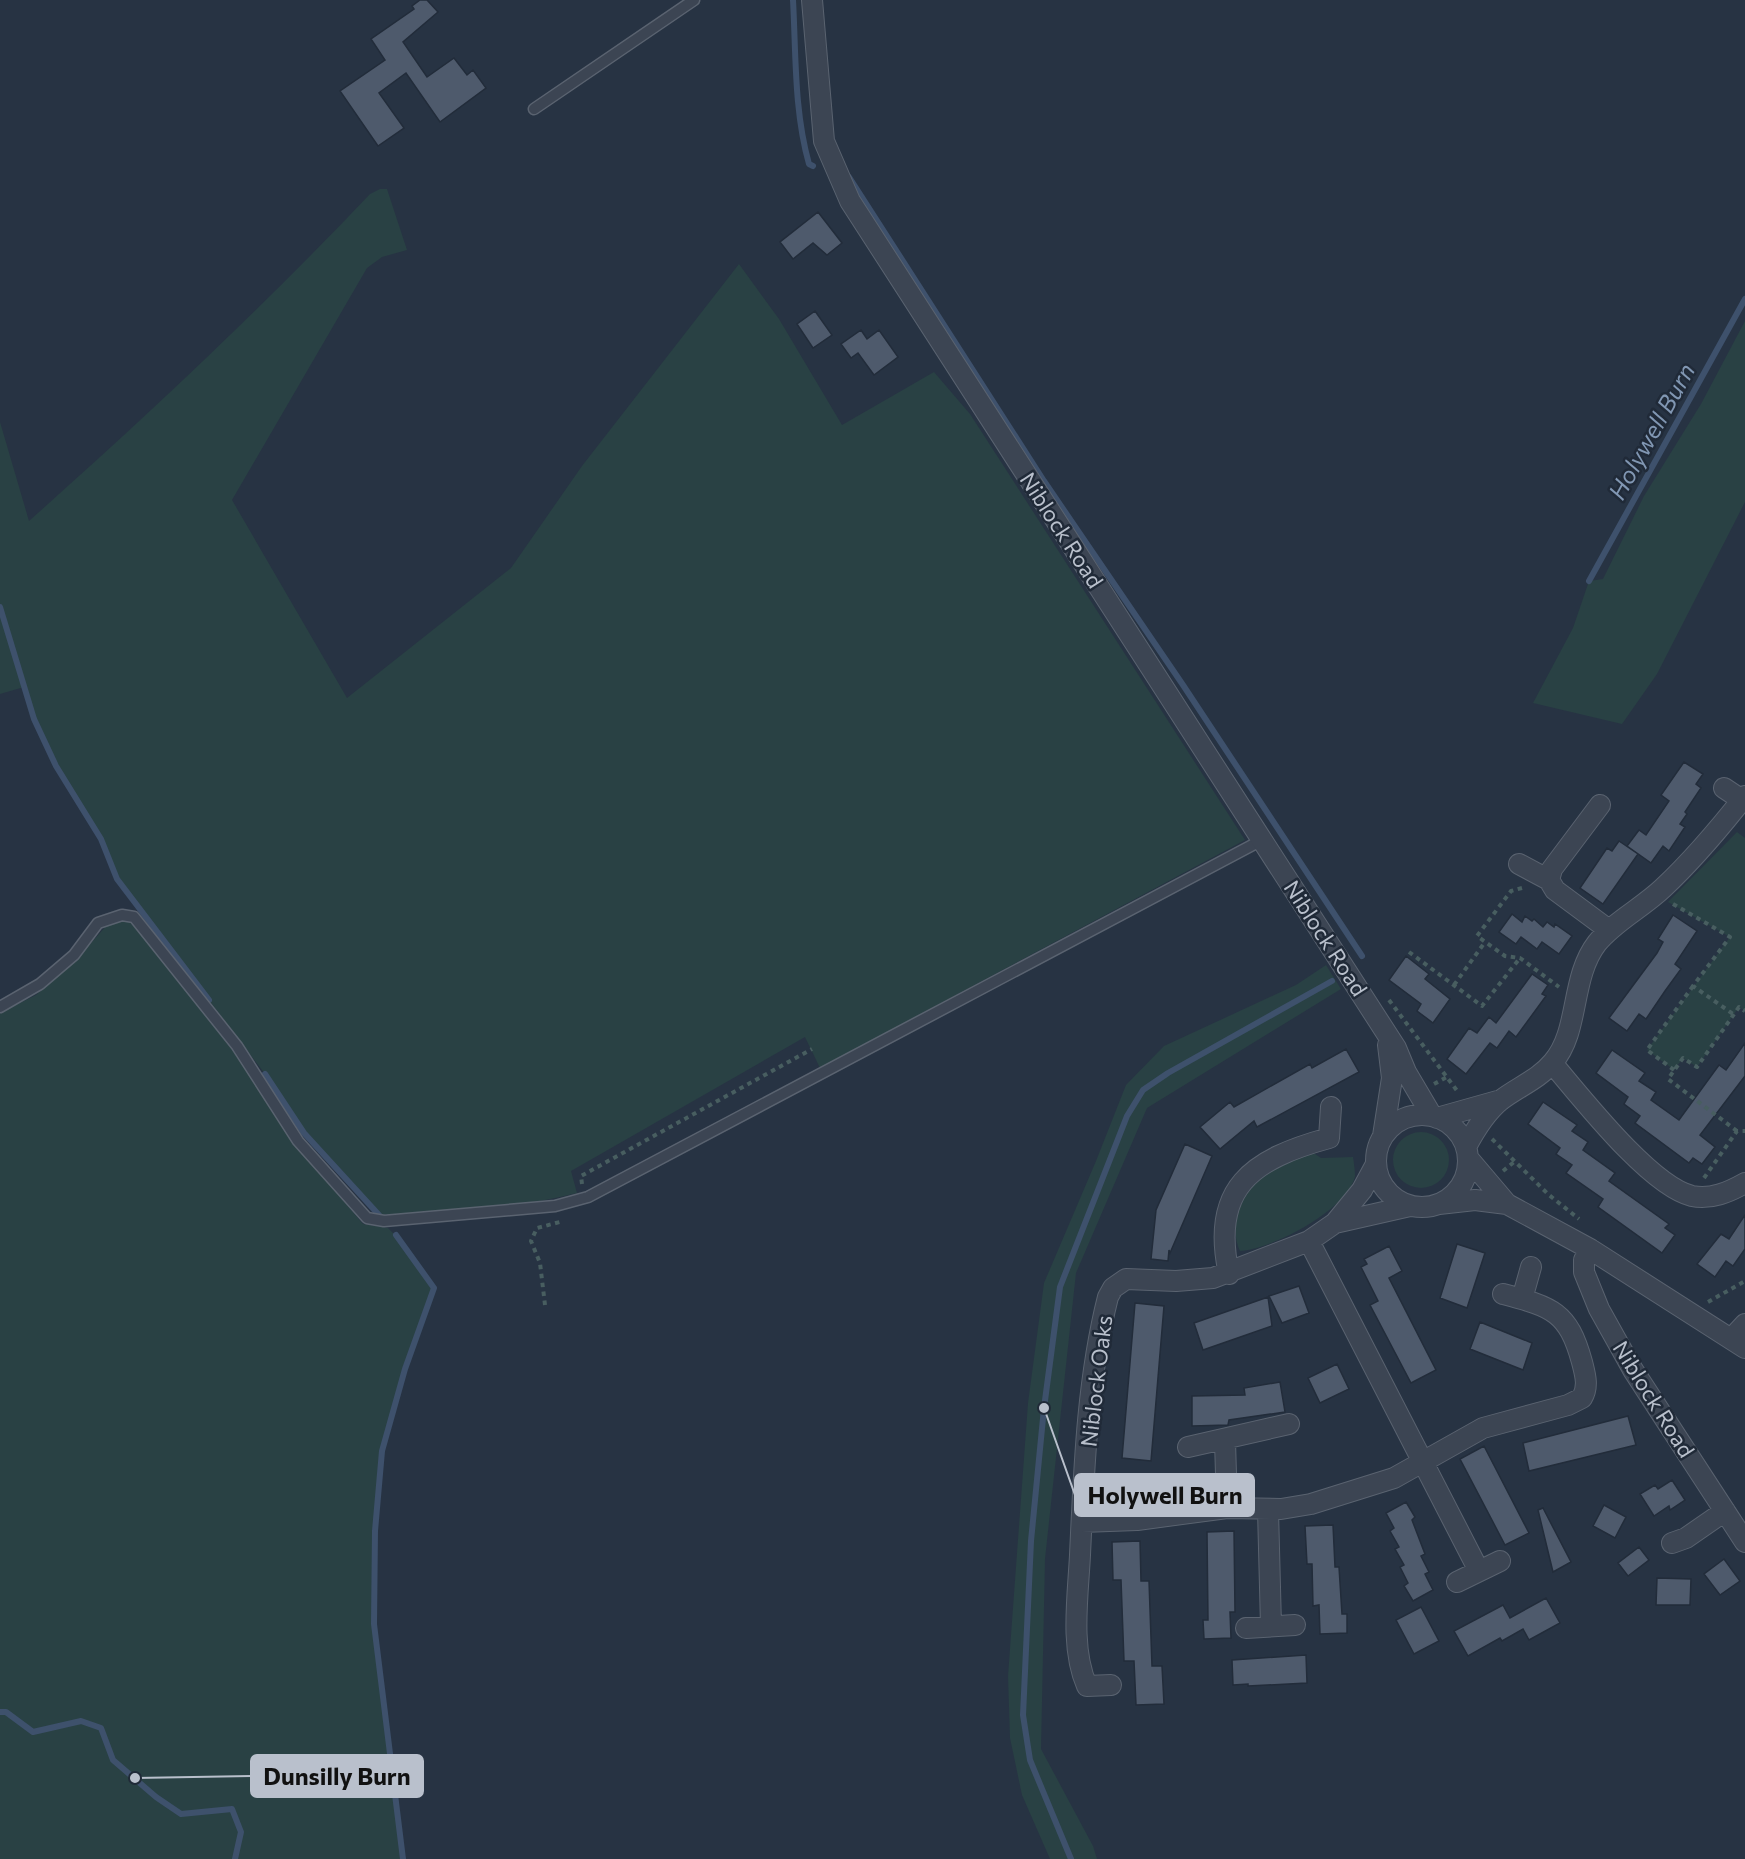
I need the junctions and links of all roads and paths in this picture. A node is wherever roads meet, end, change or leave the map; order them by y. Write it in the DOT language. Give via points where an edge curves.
graph roads {
  1 [pos="694,0"];
  2 [pos="812,0"];
  3 [pos="534,109"];
  4 [pos="1724,788"];
  5 [pos="1743,798"];
  6 [pos="1600,805"];
  7 [pos="1262,840"];
  8 [pos="1519,864"];
  9 [pos="1549,880"];
  10 [pos="1655,894"];
  11 [pos="1609,930"];
  12 [pos="1485,942"];
  13 [pos="1409,952"];
  14 [pos="1520,958"];
  15 [pos="1454,984"];
  16 [pos="1693,986"];
  17 [pos="1576,993"];
  18 [pos="0,1007"];
  19 [pos="1370,1007"];
  20 [pos="1745,1011"];
  21 [pos="1733,1014"];
  22 [pos="1386,1033"];
  23 [pos="813,1049"];
  24 [pos="1552,1064"];
  25 [pos="1674,1070"];
  26 [pos="1330,1107"];
  27 [pos="1435,1117"];
  28 [pos="1472,1117"];
  29 [pos="1737,1131"];
  30 [pos="1745,1131"];
  31 [pos="1383,1136"];
  32 [pos="1467,1152"];
  33 [pos="1376,1164"];
  34 [pos="1745,1183"];
  35 [pos="1691,1196"];
  36 [pos="588,1197"];
  37 [pos="1439,1204"];
  38 [pos="1507,1204"];
  39 [pos="1410,1206"];
  40 [pos="566,1220"];
  41 [pos="1581,1221"];
  42 [pos="1335,1224"];
  43 [pos="1309,1241"];
  44 [pos="1590,1249"];
  45 [pos="1531,1267"];
  46 [pos="1229,1274"];
  47 [pos="1745,1281"];
  48 [pos="1698,1295"];
  49 [pos="1708,1302"];
  50 [pos="545,1305"];
  51 [pos="1717,1307"];
  52 [pos="1741,1337"];
  53 [pos="1289,1424"];
  54 [pos="1225,1441"];
  55 [pos="1188,1447"];
  56 [pos="1422,1462"];
  57 [pos="1227,1508"];
  58 [pos="1269,1510"];
  59 [pos="1725,1511"];
  60 [pos="1082,1522"];
  61 [pos="1745,1542"];
  62 [pos="1672,1543"];
  63 [pos="1500,1561"];
  64 [pos="1479,1571"];
  65 [pos="1457,1582"];
  66 [pos="1295,1625"];
  67 [pos="1270,1626"];
  68 [pos="1246,1628"];
  69 [pos="1111,1685"];
  1 -- 3 [label="lane"];
  2 -- 7 [label="street, Niblock Road" via="824,141 850,201"];
  4 -- 5 [label="street"];
  5 -- 10 [label="street" via="1707,845"];
  6 -- 9 [label="street" via="1552,869"];
  7 -- 19 [label="street, Niblock Road"];
  7 -- 36 [label="lane"];
  8 -- 9 [label="street"];
  9 -- 11 [label="street" via="1556,890"];
  9 -- 12 [label="path" via="1511,891 1477,936"];
  10 -- 11 [label="street"];
  10 -- 16 [label="path" via="1730,937"];
  11 -- 17 [label="street" via="1584,965"];
  12 -- 14 [label="path" via="1505,956"];
  12 -- 15 [label="path"];
  13 -- 15 [label="path"];
  14 -- 15 [label="path" via="1482,1006"];
  14 -- 17 [label="path" via="1560,988"];
  16 -- 21 [label="path"];
  16 -- 25 [label="path" via="1647,1050"];
  17 -- 24 [label="street" via="1563,1045"];
  18 -- 36 [label="lane" via="40,984 74,955 98,922 122,915 134,917 237,1046 298,1141 367,1218 384,1221 555,1206"];
  19 -- 22 [label="street, Niblock Road"];
  19 -- 28 [label="path" via="1390,1000 1461,1096"];
  20 -- 21 [label="path" via="1739,1007"];
  21 -- 25 [label="path" via="1697,1067 1683,1058"];
  22 -- 27 [label="street, Niblock Road"];
  22 -- 31 [label="street, Niblock Road" via="1392,1078"];
  23 -- 36 [label="path" via="581,1176"];
  24 -- 28 [label="street"];
  24 -- 35 [label="street" via="1632,1154"];
  25 -- 29 [label="path" via="1668,1079"];
  26 -- 46 [label="street" via="1329,1138 1267,1160 1236,1192 1223,1227"];
  27 -- 28 [label="street"];
  27 -- 31 [label="street" via="1406,1118"];
  27 -- 32 [label="street" via="1453,1127"];
  28 -- 32 [label="street"];
  28 -- 41 [label="path" via="1549,1196"];
  29 -- 30 [label="path"];
  29 -- 35 [label="path"];
  31 -- 33 [label="street"];
  32 -- 37 [label="street" via="1461,1186"];
  32 -- 38 [label="street"];
  33 -- 39 [label="street" via="1386,1191"];
  33 -- 42 [label="street, Niblock Oaks" via="1362,1190"];
  34 -- 35 [label="street" via="1712,1197"];
  37 -- 38 [label="street" via="1475,1200"];
  37 -- 39 [label="street"];
  38 -- 44 [label="street"];
  39 -- 42 [label="street, Niblock Oaks"];
  40 -- 50 [label="path" via="537,1228 531,1240 540,1263"];
  42 -- 43 [label="street, Niblock Oaks"];
  43 -- 46 [label="street, Niblock Oaks"];
  43 -- 56 [label="street"];
  44 -- 52 [label="street"];
  44 -- 59 [label="street, Niblock Road" via="1584,1260 1584,1272 1599,1310 1633,1370"];
  45 -- 56 [label="street" via="1512,1296 1560,1315 1572,1331 1586,1384 1582,1398 1483,1428"];
  46 -- 60 [label="street, Niblock Oaks" via="1186,1281 1126,1279 1113,1288 1108,1297 1089,1413"];
  47 -- 49 [label="path"];
  48 -- 49 [label="path"];
  49 -- 51 [label="path"];
  53 -- 54 [label="street"];
  54 -- 55 [label="street"];
  54 -- 57 [label="street"];
  56 -- 58 [label="street" via="1370,1487 1311,1504"];
  56 -- 64 [label="street"];
  57 -- 58 [label="street"];
  57 -- 60 [label="street" via="1137,1520"];
  58 -- 67 [label="street"];
  59 -- 61 [label="street, Niblock Road"];
  59 -- 62 [label="street"];
  60 -- 69 [label="street, Niblock Oaks" via="1078,1607 1081,1671 1087,1686"];
  63 -- 64 [label="street"];
  64 -- 65 [label="street"];
  66 -- 67 [label="street"];
  67 -- 68 [label="street"];
}
